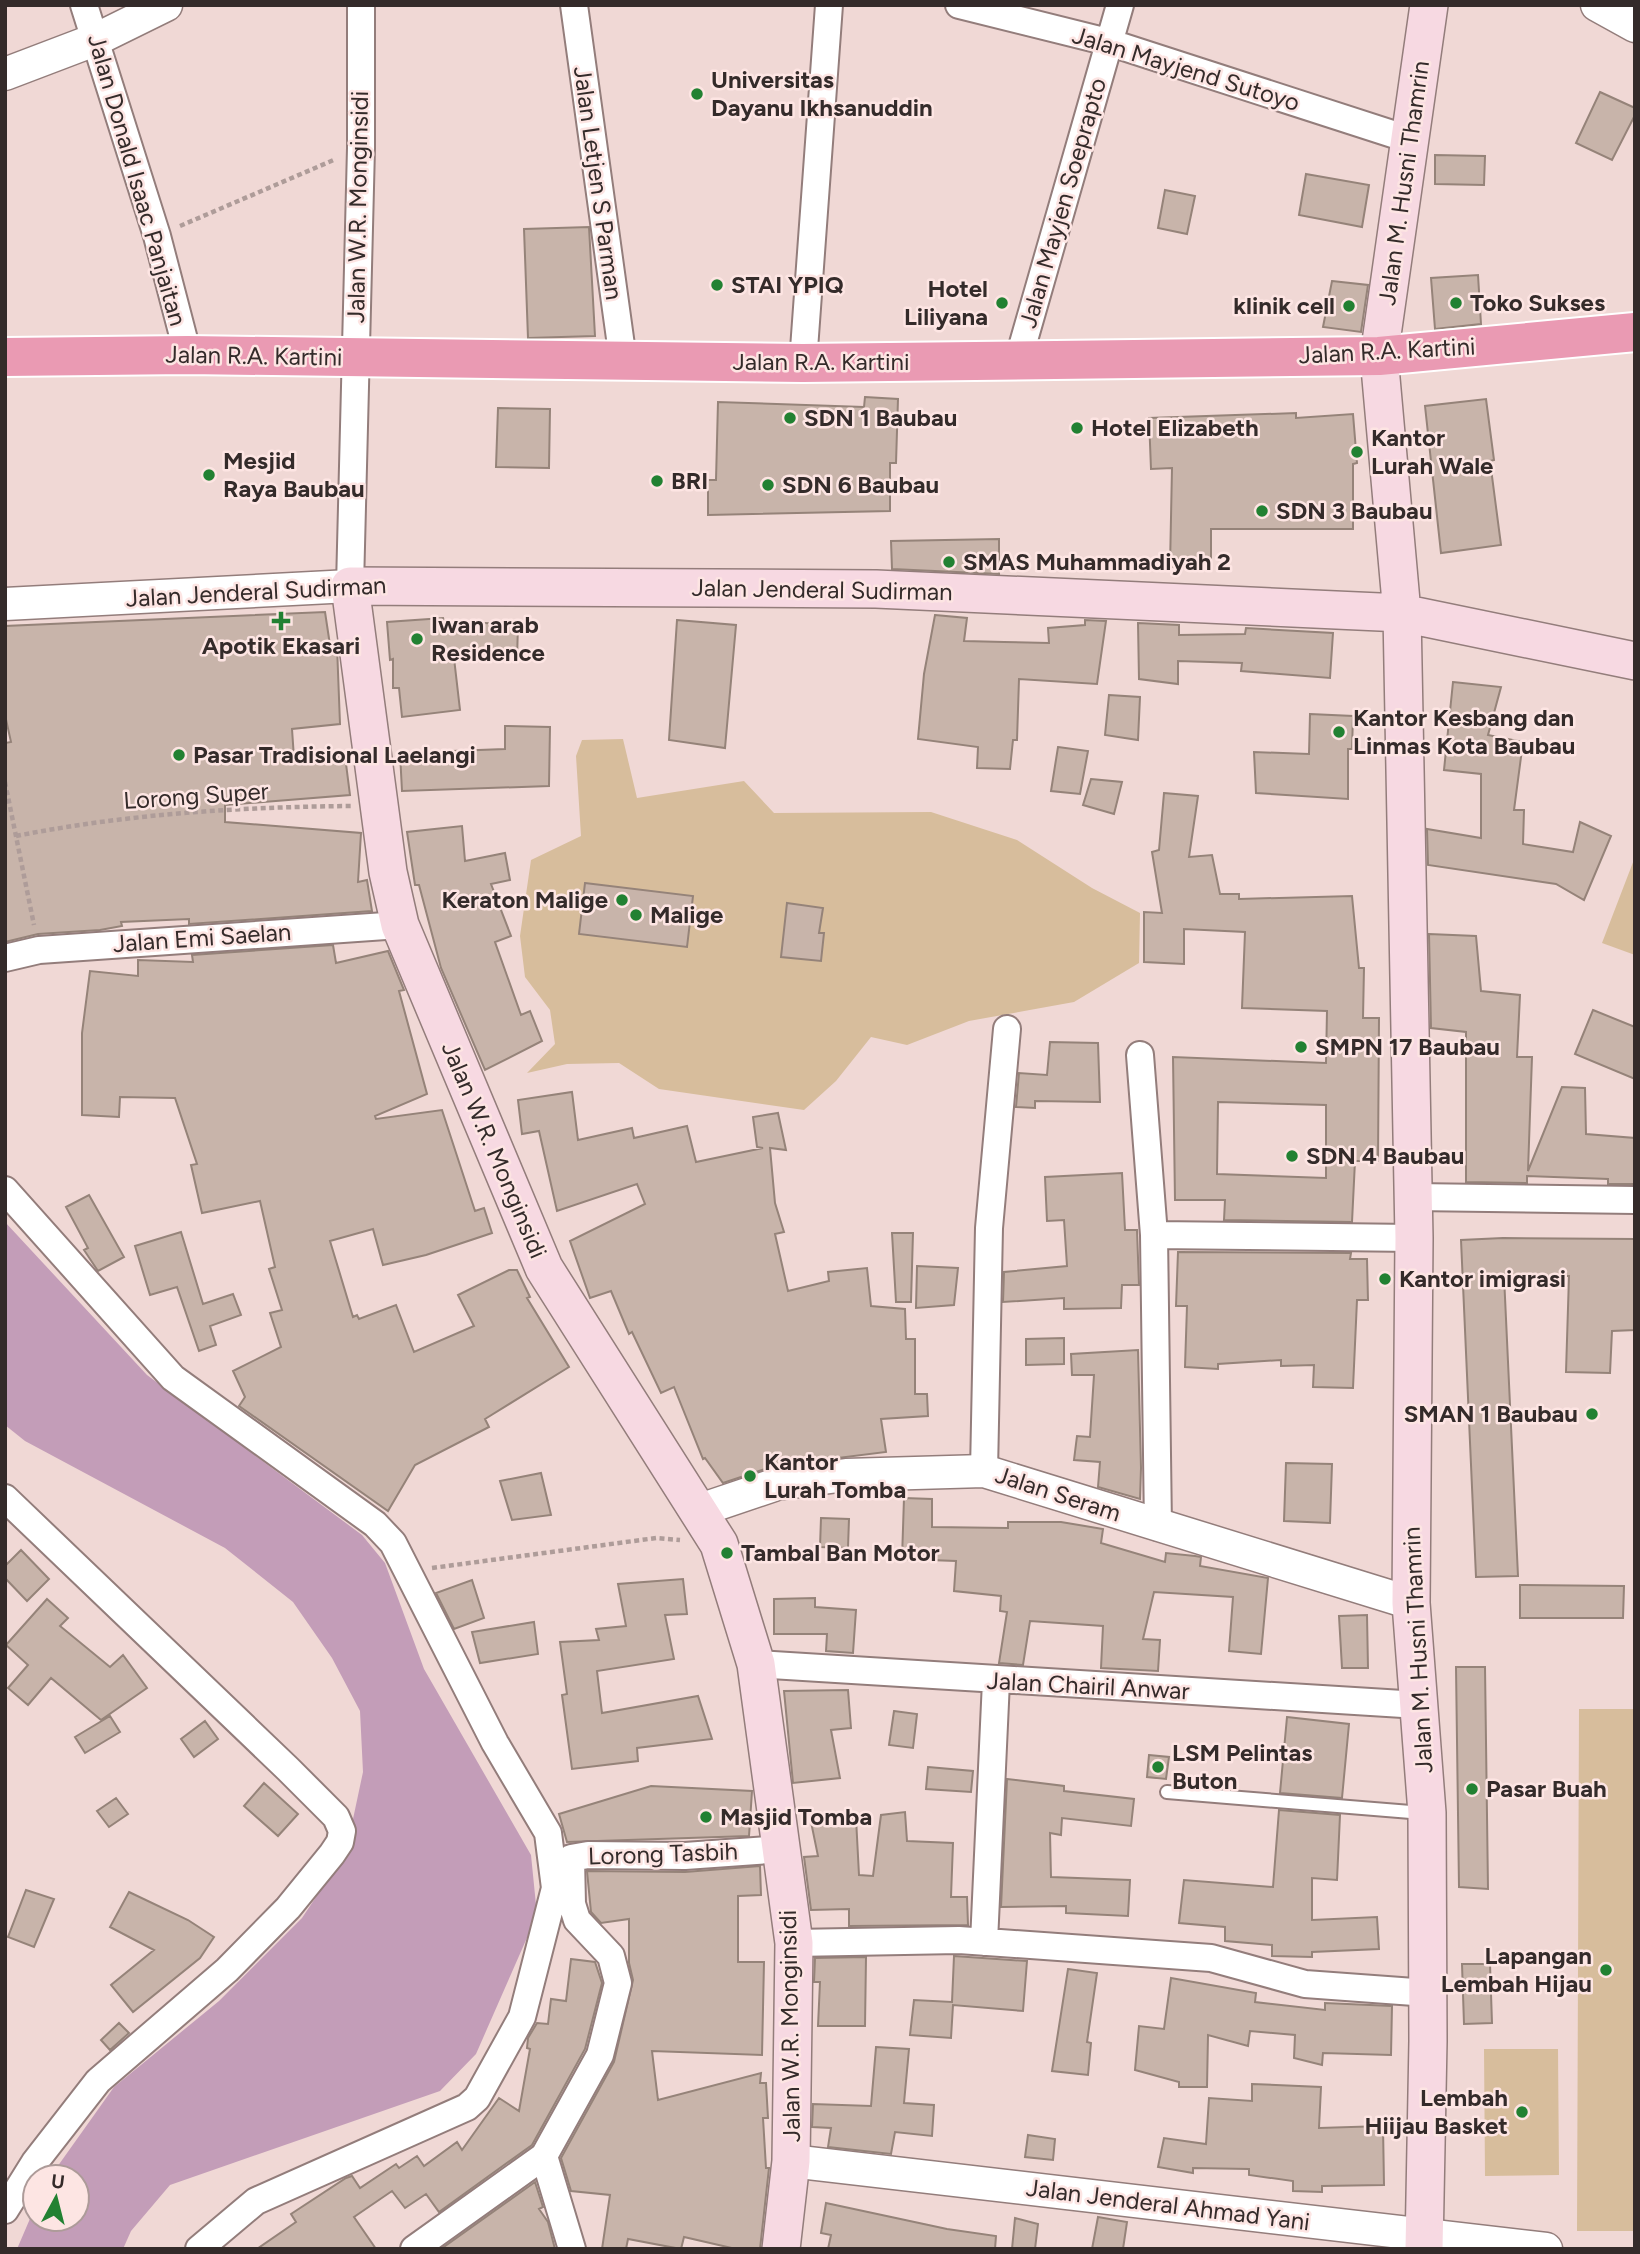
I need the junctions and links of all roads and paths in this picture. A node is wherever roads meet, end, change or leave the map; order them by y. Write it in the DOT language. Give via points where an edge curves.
graph roads {
  1 [pos="84,5"];
  2 [pos="166,5"];
  3 [pos="360,5"];
  4 [pos="573,5"];
  5 [pos="829,5"];
  6 [pos="959,5"];
  7 [pos="1120,5"];
  8 [pos="1429,5"];
  9 [pos="1597,5"];
  10 [pos="1635,26"];
  11 [pos="97,39"];
  12 [pos="1108,42"];
  13 [pos="5,74"];
  14 [pos="1411,140"];
  15 [pos="361,148"];
  16 [pos="157,236"];
  17 [pos="1635,332"];
  18 [pos="188,355"];
  19 [pos="1379,356"];
  20 [pos="5,357"];
  21 [pos="354,358"];
  22 [pos="623,360"];
  23 [pos="1018,361"];
  24 [pos="803,363"];
  25 [pos="350,586"];
  26 [pos="5,604"];
  27 [pos="1402,613"];
  28 [pos="1635,661"];
  29 [pos="5,782"];
  30 [pos="380,806"];
  31 [pos="16,836"];
  32 [pos="400,925"];
  33 [pos="39,950"];
  34 [pos="5,958"];
  35 [pos="1007,1030"];
  36 [pos="1140,1055"];
  37 [pos="5,1190"];
  38 [pos="1413,1196"];
  39 [pos="1635,1200"];
  40 [pos="1154,1235"];
  41 [pos="1414,1238"];
  42 [pos="984,1471"];
  43 [pos="5,1498"];
  44 [pos="697,1511"];
  45 [pos="1158,1527"];
  46 [pos="719,1544"];
  47 [pos="407,1572"];
  48 [pos="1411,1602"];
  49 [pos="756,1664"];
  50 [pos="996,1681"];
  51 [pos="1419,1705"];
  52 [pos="1167,1792"];
  53 [pos="1427,1813"];
  54 [pos="783,1849"];
  55 [pos="985,1942"];
  56 [pos="794,1943"];
  57 [pos="1428,1993"];
  58 [pos="544,2157"];
  59 [pos="791,2161"];
  60 [pos="5,2210"];
  61 [pos="1425,2242"];
  62 [pos="199,2249"];
  63 [pos="414,2249"];
  64 [pos="572,2249"];
  65 [pos="781,2249"];
  66 [pos="1546,2249"];
  1 -- 11 [label="street, Jalan Donald Isaac Panjaitan"];
  2 -- 11 [label="street"];
  3 -- 15 [label="street, Jalan W.R. Monginsidi"];
  4 -- 22 [label="street, Jalan Letjen S Parman"];
  5 -- 24 [label="street"];
  6 -- 12 [label="street, Jalan Mayjend Sutoyo"];
  7 -- 12 [label="street, Jalan Mayjen Soeprapto"];
  8 -- 14 [label="main road, Jalan M. Husni Thamrin"];
  9 -- 10 [label="street"];
  11 -- 13 [label="street"];
  11 -- 16 [label="street, Jalan Donald Isaac Panjaitan"];
  12 -- 14 [label="street, Jalan Mayjend Sutoyo"];
  12 -- 23 [label="street, Jalan Mayjen Soeprapto"];
  14 -- 19 [label="main road, Jalan M. Husni Thamrin"];
  15 -- 16 [label="path"];
  15 -- 21 [label="street, Jalan W.R. Monginsidi"];
  16 -- 18 [label="street, Jalan Donald Isaac Panjaitan"];
  17 -- 19 [label="highway, Jalan R.A. Kartini"];
  18 -- 20 [label="highway, Jalan R.A. Kartini"];
  18 -- 21 [label="highway, Jalan R.A. Kartini"];
  19 -- 23 [label="highway, Jalan R.A. Kartini"];
  19 -- 27 [label="main road, Jalan M. Husni Thamrin"];
  21 -- 22 [label="highway, Jalan R.A. Kartini"];
  21 -- 25 [label="street, Jalan W.R. Monginsidi"];
  22 -- 24 [label="highway, Jalan R.A. Kartini"];
  23 -- 24 [label="highway, Jalan R.A. Kartini"];
  25 -- 26 [label="street, Jalan Jenderal Sudirman"];
  25 -- 27 [label="main road, Jalan Jenderal Sudirman" via="876,589"];
  25 -- 30 [label="main road, Jalan W.R. Monginsidi"];
  27 -- 28 [label="main road, Jalan Jenderal Sudirman"];
  27 -- 38 [label="main road, Jalan M. Husni Thamrin"];
  29 -- 31 [label="path"];
  30 -- 31 [label="path, Lorong Super" via="180,812 79,823"];
  30 -- 32 [label="main road, Jalan W.R. Monginsidi"];
  31 -- 33 [label="path"];
  32 -- 33 [label="street, Jalan Emi Saelan"];
  32 -- 44 [label="main road, Jalan W.R. Monginsidi" via="544,1268"];
  33 -- 34 [label="street, Jalan Emi Saelan"];
  35 -- 42 [label="street" via="989,1228"];
  36 -- 40 [label="street"];
  37 -- 47 [label="street" via="173,1378 375,1524 393,1543"];
  38 -- 39 [label="street"];
  38 -- 41 [label="main road, Jalan M. Husni Thamrin"];
  40 -- 41 [label="street"];
  40 -- 45 [label="street"];
  41 -- 48 [label="main road, Jalan M. Husni Thamrin"];
  42 -- 44 [label="street, Jalan Seram" via="846,1475 776,1484"];
  42 -- 45 [label="street, Jalan Seram"];
  43 -- 60 [label="street" via="288,1769 336,1817 342,1830 332,1854 279,1917 227,1970 98,2081 35,2162"];
  44 -- 46 [label="main road, Jalan W.R. Monginsidi"];
  45 -- 48 [label="street, Jalan Seram"];
  46 -- 47 [label="path" via="656,1538"];
  46 -- 49 [label="main road, Jalan W.R. Monginsidi"];
  47 -- 62 [label="street" via="495,1743 548,1833 555,1888 522,2017 477,2098 467,2107 256,2201"];
  48 -- 51 [label="main road, Jalan M. Husni Thamrin"];
  49 -- 50 [label="street, Jalan Chairil Anwar"];
  49 -- 54 [label="main road, Jalan W.R. Monginsidi"];
  50 -- 51 [label="street, Jalan Chairil Anwar"];
  50 -- 55 [label="street"];
  51 -- 53 [label="main road, Jalan M. Husni Thamrin"];
  52 -- 53 [label="lane"];
  53 -- 57 [label="main road, Jalan M. Husni Thamrin"];
  54 -- 56 [label="main road, Jalan W.R. Monginsidi"];
  54 -- 58 [label="street, Lorong Tasbih" via="571,1858 572,1904 578,1920 611,1956 618,1983 600,2055"];
  55 -- 56 [label="street"];
  55 -- 57 [label="street" via="1211,1958 1305,1984"];
  56 -- 59 [label="main road, Jalan W.R. Monginsidi"];
  57 -- 61 [label="main road, Jalan M. Husni Thamrin"];
  58 -- 63 [label="street, Lorong Tasbih"];
  58 -- 64 [label="street"];
  59 -- 61 [label="street, Jalan Jenderal Ahmad Yani"];
  59 -- 65 [label="main road, Jalan W.R. Monginsidi"];
  61 -- 66 [label="street, Jalan Jenderal Ahmad Yani"];
}
